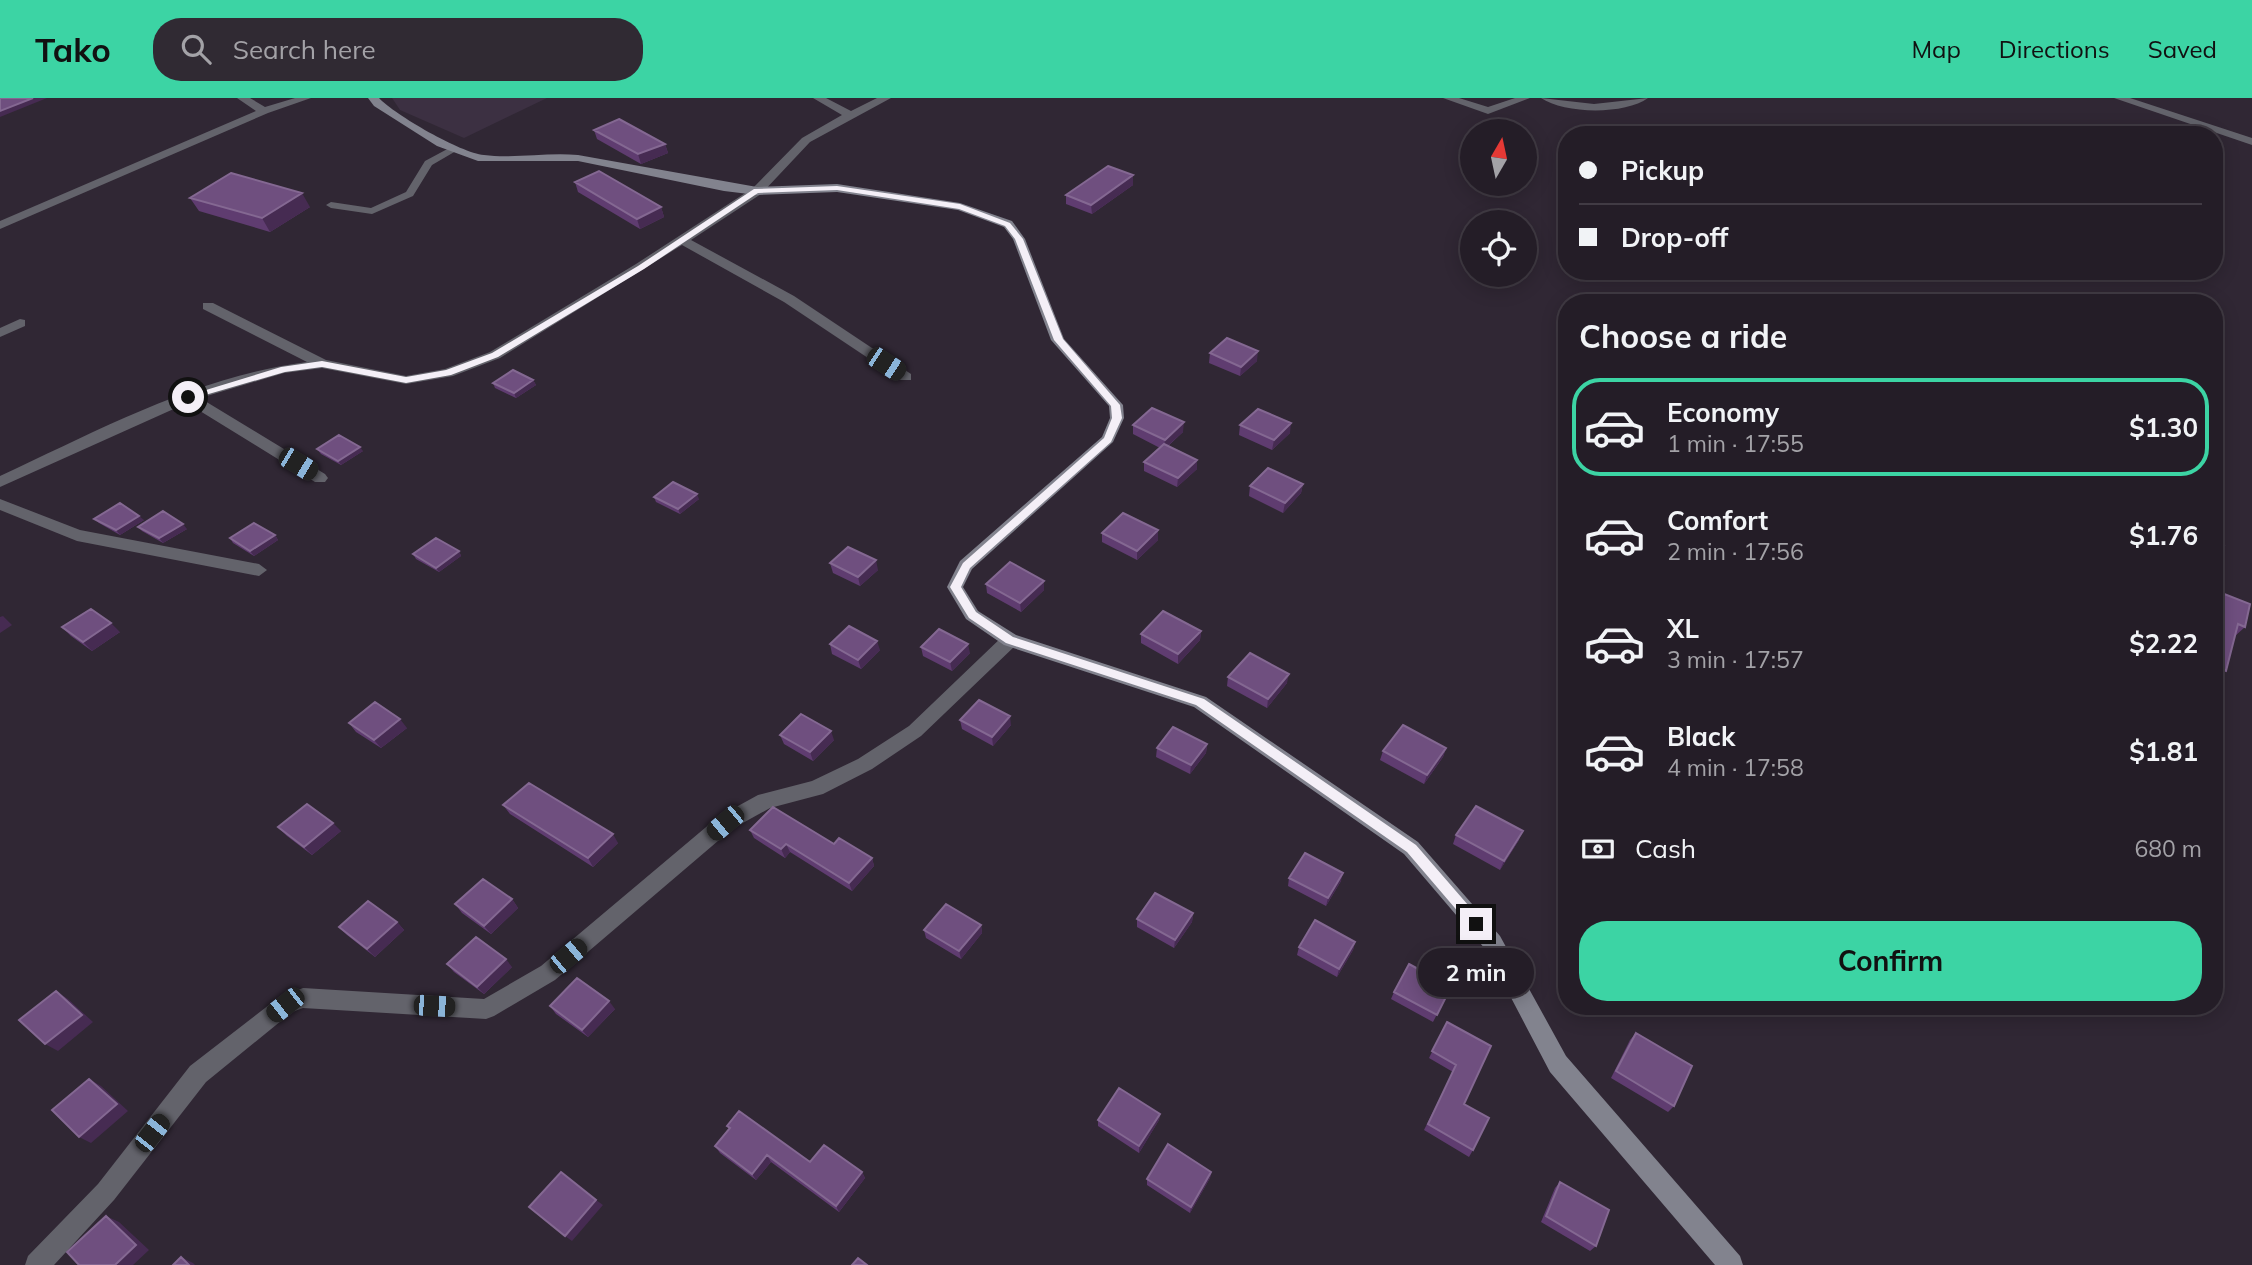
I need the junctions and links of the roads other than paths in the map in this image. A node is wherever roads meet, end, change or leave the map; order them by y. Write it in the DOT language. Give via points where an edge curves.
graph roads {
  1 [pos="242,98"];
  2 [pos="306,98"];
  3 [pos="373,98"];
  4 [pos="818,98"];
  5 [pos="886,98"];
  6 [pos="1448,98"];
  7 [pos="1525,98"];
  8 [pos="1546,98"];
  9 [pos="1643,98"];
  10 [pos="2119,98"];
  11 [pos="264,111"];
  12 [pos="850,115"];
  13 [pos="2204,126"];
  14 [pos="2223,132"];
  15 [pos="2252,142"];
  16 [pos="453,149"];
  17 [pos="757,191"];
  18 [pos="331,205"];
  19 [pos="0,225"];
  20 [pos="682,240"];
  21 [pos="208,306"];
  22 [pos="20,323"];
  23 [pos="0,333"];
  24 [pos="322,364"];
  25 [pos="906,377"];
  26 [pos="188,397"];
  27 [pos="320,478"];
  28 [pos="0,482"];
  29 [pos="0,504"];
  30 [pos="259,570"];
  31 [pos="1010,640"];
  32 [pos="37,1265"];
  33 [pos="1731,1265"];
  1 -- 11 [label="street"];
  2 -- 11 [label="street"];
  3 -- 16 [label="street"];
  4 -- 12 [label="street"];
  5 -- 12 [label="street"];
  6 -- 7 [label="street" via="1488,111"];
  8 -- 9 [label="street" via="1581,108 1610,108"];
  10 -- 13 [label="street"];
  11 -- 19 [label="street"];
  12 -- 17 [label="street" via="806,140"];
  14 -- 15 [label="street"];
  16 -- 17 [label="street" via="482,159 578,158"];
  16 -- 18 [label="lane" via="428,163 410,194 372,211"];
  17 -- 20 [label="street"];
  17 -- 31 [label="street" via="837,188 960,207 1007,225 1019,239 1058,340 1116,405 1117,418 1108,439 966,565 955,587 972,615"];
  20 -- 24 [label="street" via="495,355 447,373 406,380"];
  20 -- 25 [label="street" via="789,299"];
  21 -- 24 [label="street"];
  22 -- 23 [label="street"];
  24 -- 26 [label="street" via="284,369"];
  26 -- 27 [label="street"];
  26 -- 28 [label="street"];
  29 -- 30 [label="street" via="77,535"];
  31 -- 32 [label="street" via="915,731 865,764 816,788 765,801 725,823 548,973 486,1009 303,998 285,1005 198,1074 106,1192"];
  31 -- 33 [label="street" via="1200,702 1411,848 1493,943 1558,1064"];
}
